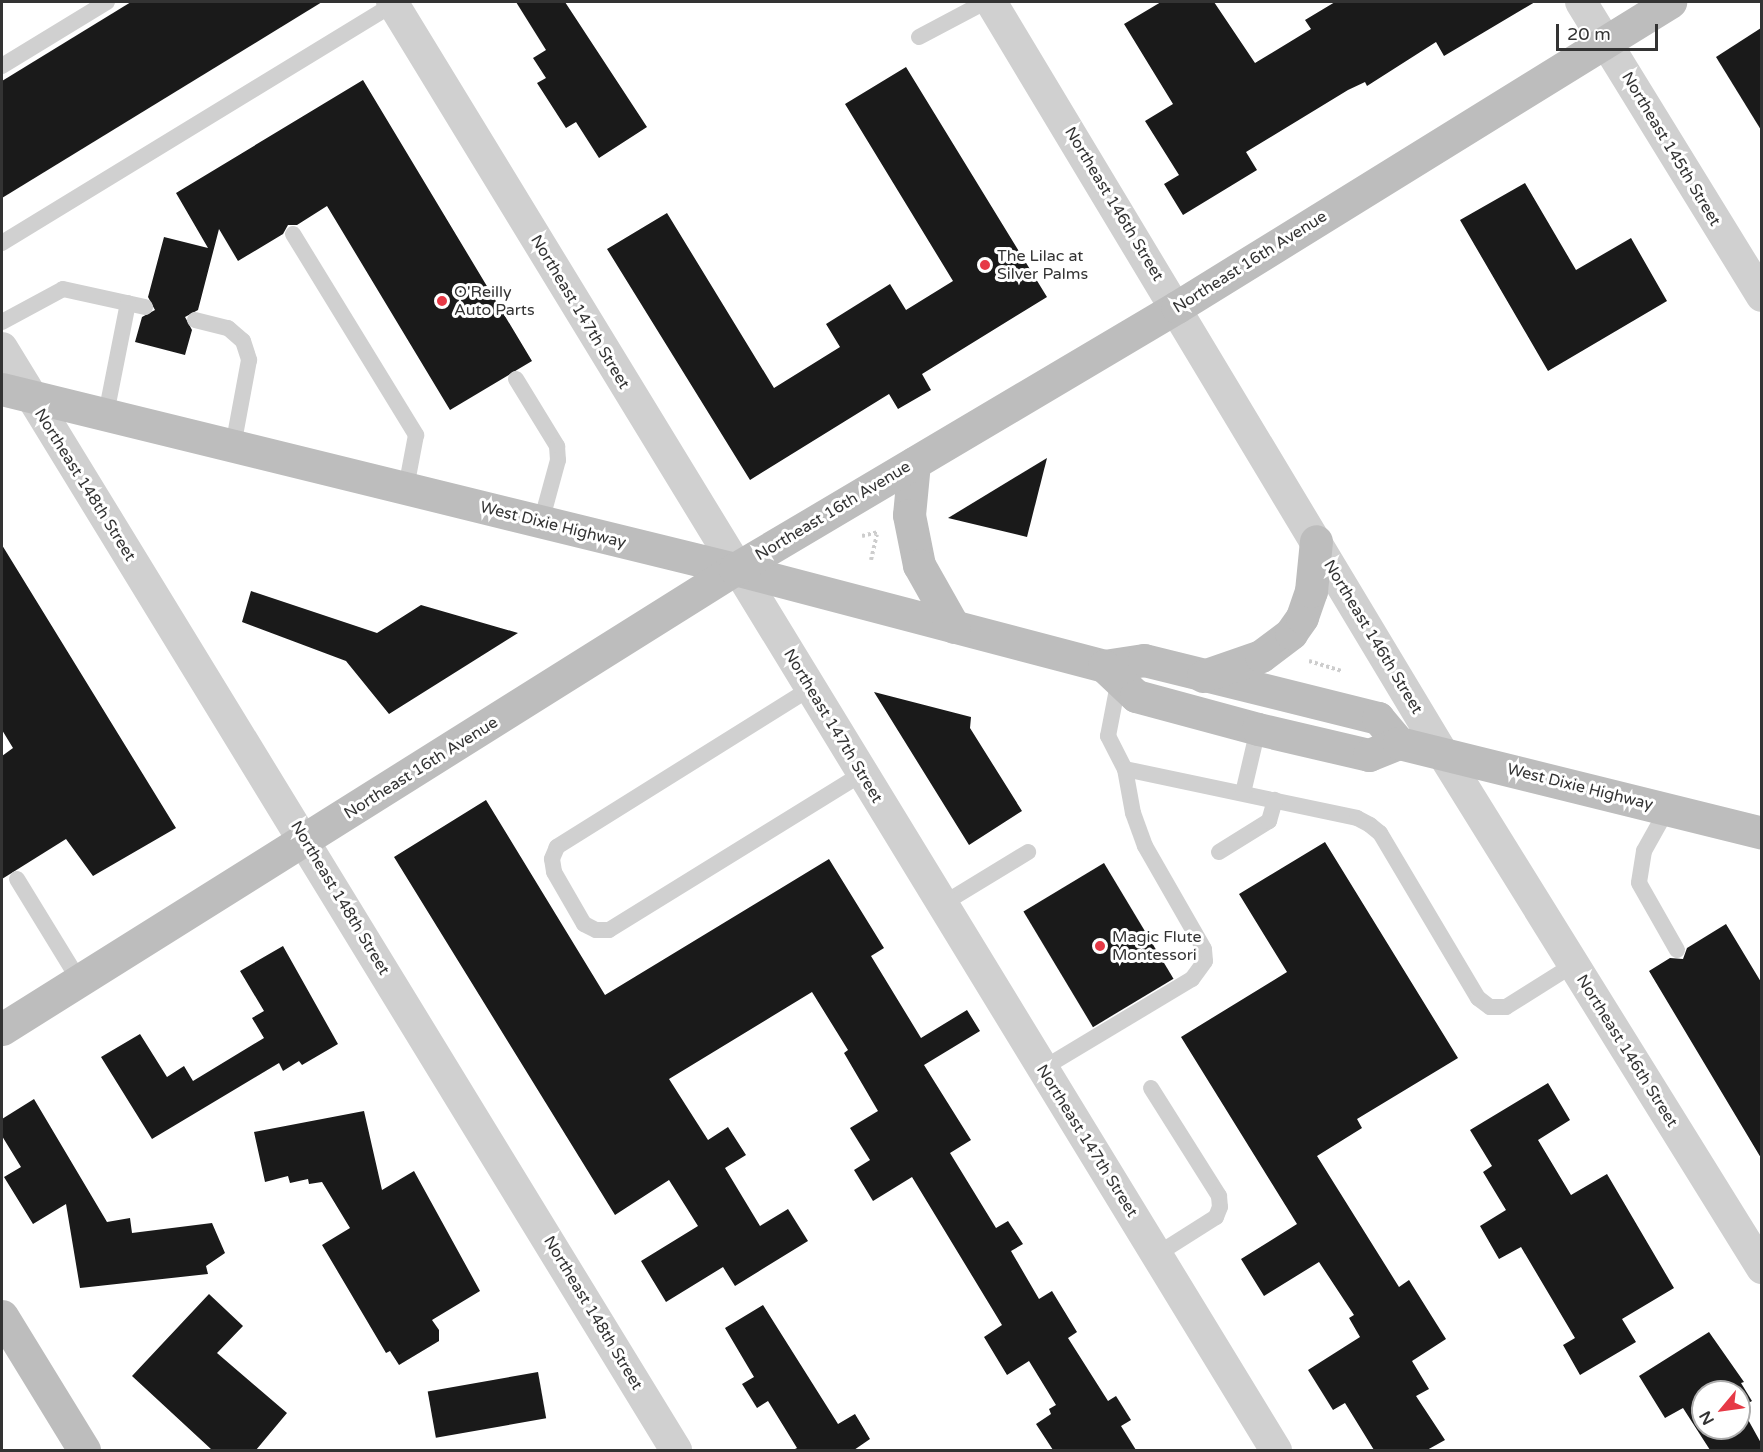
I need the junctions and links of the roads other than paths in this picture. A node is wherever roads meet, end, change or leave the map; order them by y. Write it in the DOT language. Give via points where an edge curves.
graph roads {
  1 [pos="107,2"];
  2 [pos="392,2"];
  3 [pos="985,2"];
  4 [pos="991,2"];
  5 [pos="1581,2"];
  6 [pos="1670,2"];
  7 [pos="919,37"];
  8 [pos="1606,42"];
  9 [pos="2,66"];
  10 [pos="293,234"];
  11 [pos="2,243"];
  12 [pos="1761,296"];
  13 [pos="128,303"];
  14 [pos="145,307"];
  15 [pos="1177,307"];
  16 [pos="195,320"];
  17 [pos="2,322"];
  18 [pos="2,348"];
  19 [pos="516,379"];
  20 [pos="16,392"];
  21 [pos="106,414"];
  22 [pos="233,446"];
  23 [pos="914,463"];
  24 [pos="406,488"];
  25 [pos="541,522"];
  26 [pos="1316,540"];
  27 [pos="735,569"];
  28 [pos="954,627"];
  29 [pos="1112,672"];
  30 [pos="1203,676"];
  31 [pos="811,688"];
  32 [pos="1258,729"];
  33 [pos="1399,743"];
  34 [pos="1443,754"];
  35 [pos="1125,770"];
  36 [pos="863,773"];
  37 [pos="1243,793"];
  38 [pos="1275,800"];
  39 [pos="1668,808"];
  40 [pos="1761,832"];
  41 [pos="305,841"];
  42 [pos="1028,852"];
  43 [pos="1219,852"];
  44 [pos="17,879"];
  45 [pos="941,905"];
  46 [pos="1677,950"];
  47 [pos="1573,965"];
  48 [pos="79,980"];
  49 [pos="2,1029"];
  50 [pos="1042,1069"];
  51 [pos="1151,1088"];
  52 [pos="1156,1255"];
  53 [pos="1761,1268"];
  54 [pos="2,1316"];
  55 [pos="84,1450"];
  56 [pos="676,1450"];
  57 [pos="1276,1450"];
  1 -- 9 [label="lane"];
  2 -- 11 [label="lane"];
  2 -- 27 [label="street, Northeast 147th Street"];
  3 -- 7 [label="lane"];
  4 -- 15 [label="street, Northeast 146th Street"];
  5 -- 8 [label="street, Northeast 145th Street"];
  6 -- 8 [label="main road, Northeast 16th Avenue"];
  8 -- 12 [label="street, Northeast 145th Street"];
  8 -- 15 [label="main road, Northeast 16th Avenue"];
  10 -- 24 [label="lane" via="416,435"];
  13 -- 14 [label="lane"];
  13 -- 17 [label="lane" via="63,289"];
  13 -- 21 [label="lane"];
  15 -- 23 [label="main road, Northeast 16th Avenue"];
  15 -- 26 [label="street, Northeast 146th Street"];
  16 -- 22 [label="lane" via="228,328 243,341 246,350 249,360"];
  18 -- 20 [label="street, Northeast 148th Street"];
  19 -- 25 [label="lane" via="557,446 558,460"];
  20 -- 21 [label="main road, West Dixie Highway"];
  20 -- 41 [label="street, Northeast 148th Street"];
  21 -- 22 [label="main road, West Dixie Highway"];
  22 -- 24 [label="main road, West Dixie Highway"];
  23 -- 27 [label="main road, Northeast 16th Avenue"];
  23 -- 28 [label="main road" via="909,515 918,565"];
  24 -- 25 [label="main road, West Dixie Highway"];
  25 -- 27 [label="main road, West Dixie Highway"];
  26 -- 30 [label="main road" via="1311,591 1302,617 1291,633 1261,656"];
  26 -- 34 [label="street, Northeast 146th Street"];
  27 -- 28 [label="main road, West Dixie Highway"];
  27 -- 31 [label="street, Northeast 147th Street"];
  27 -- 41 [label="main road, Northeast 16th Avenue"];
  28 -- 29 [label="main road, West Dixie Highway"];
  29 -- 30 [label="main road, West Dixie Highway" via="1144,660"];
  29 -- 32 [label="main road, West Dixie Highway" via="1136,696"];
  29 -- 35 [label="lane" via="1108,735"];
  30 -- 33 [label="main road, West Dixie Highway" via="1378,718"];
  31 -- 36 [label="street, Northeast 147th Street"];
  31 -- 36 [label="lane" via="557,847 552,859 554,872 584,924 596,930 609,930"];
  32 -- 33 [label="main road, West Dixie Highway" via="1369,755"];
  32 -- 37 [label="lane"];
  33 -- 34 [label="main road, West Dixie Highway"];
  34 -- 39 [label="main road, West Dixie Highway"];
  34 -- 47 [label="street, Northeast 146th Street"];
  35 -- 37 [label="lane"];
  35 -- 50 [label="lane" via="1133,813 1145,846 1204,949 1205,961 1192,979"];
  36 -- 45 [label="street, Northeast 147th Street"];
  37 -- 38 [label="lane"];
  38 -- 43 [label="lane" via="1269,821"];
  38 -- 47 [label="lane" via="1357,818 1380,833 1478,998 1491,1007 1506,1007"];
  39 -- 40 [label="main road, West Dixie Highway"];
  39 -- 46 [label="lane" via="1644,851 1639,883"];
  41 -- 48 [label="main road, Northeast 16th Avenue"];
  41 -- 56 [label="street, Northeast 148th Street"];
  42 -- 45 [label="lane"];
  44 -- 48 [label="lane"];
  45 -- 50 [label="street, Northeast 147th Street"];
  47 -- 53 [label="street, Northeast 146th Street"];
  48 -- 49 [label="main road, Northeast 16th Avenue"];
  50 -- 52 [label="street, Northeast 147th Street"];
  51 -- 52 [label="lane" via="1219,1196 1220,1207 1216,1217"];
  52 -- 57 [label="street, Northeast 147th Street"];
  54 -- 55 [label="main road"];
}
